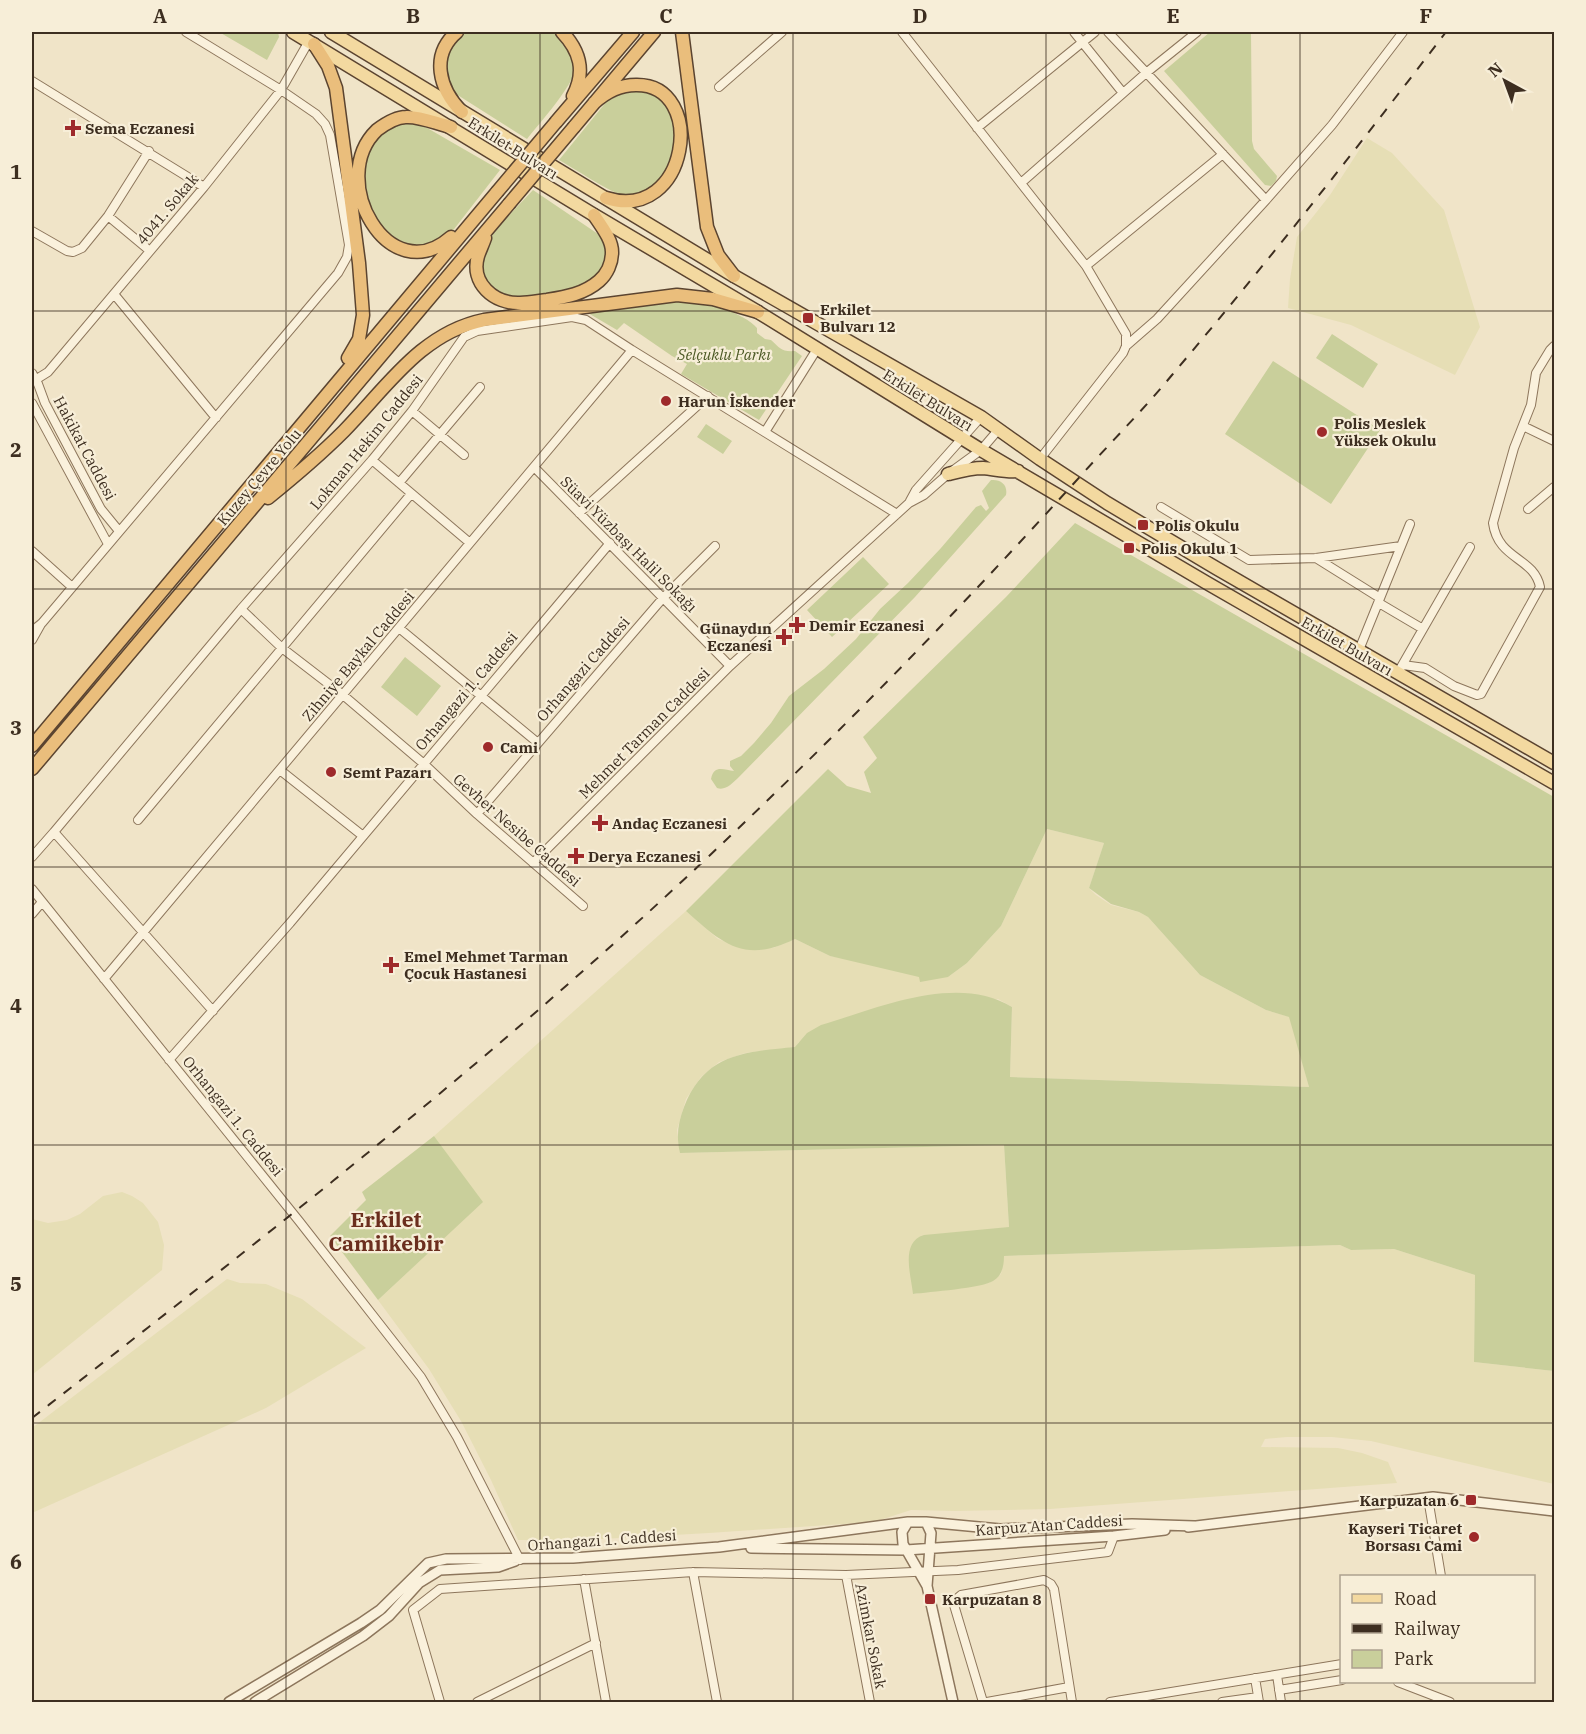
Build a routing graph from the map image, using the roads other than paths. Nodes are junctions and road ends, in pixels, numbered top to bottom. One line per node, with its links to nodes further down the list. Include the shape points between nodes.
1 (186, 32): 21 (street)
2 (293, 32): 17 (main road, Erkilet Bulvarı)
3 (331, 32): 24 (main road, Erkilet Bulvarı)
4 (457, 32): 24 (highway, via 443,50 440,68 447,93)
5 (562, 32): 25 (highway, via 575,49 581,70 576,88)
6 (633, 32): 25 (highway)
7 (654, 32): 23 (highway)
8 (682, 32): 41 (highway, via 707,227 718,255)
9 (782, 32): 20 (street)
10 (902, 32): 27 (street)
11 (1074, 32): 16 (street)
12 (1095, 32): 16 (street)
13 (1108, 32): 18 (street)
14 (1197, 32): 18 (street)
15 (1404, 32): 33 (street, via 1332,125)
16 (1082, 42): 22 (street); 27 (street)
17 (311, 43): 21 (street, 4041. Sokak); 26 (main road, Erkilet Bulvarı); 62 (highway, via 328,66 338,99 363,323 350,355 294,423)
18 (1146, 73): 22 (street); 29 (street)
19 (32, 81): 28 (street)
20 (719, 87)
21 (281, 90): 31 (street, 4041. Sokak); 54 (street, via 319,117 328,130 349,251 342,268)
22 (1123, 93): 30 (street)
23 (594, 103): 32 (highway, via 619,88 647,87 669,101 681,128 678,158 660,189 638,200); 37 (highway, Kuzey Çevre Yolu, bridge)
24 (462, 112): 32 (main road, Erkilet Bulvarı)
25 (556, 122): 34 (highway, Kuzey Çevre Yolu, bridge)
26 (451, 127): 34 (highway, via 407,116 378,129 361,159 358,180 362,201 381,234 398,247 417,252 439,247); 35 (main road, Erkilet Bulvarı)
27 (977, 128): 30 (street)
28 (149, 151): 31 (street); 36 (street)
29 (1223, 154): 33 (street); 40 (street)
30 (1021, 183): 40 (street)
31 (204, 187): 39 (street, 4041. Sokak)
32 (606, 198): 41 (main road, Erkilet Bulvarı)
33 (1266, 200): 44 (street, via 1157,319)
34 (479, 212): 62 (highway, Kuzey Çevre Yolu)
35 (594, 215): 37 (highway, via 612,248 605,275 593,286 571,296 527,303 499,299 480,281 478,255); 43 (main road, Erkilet Bulvarı)
36 (108, 216): 38 (street, via 82,248 73,252); 39 (street)
37 (490, 226): 75 (highway, Kuzey Çevre Yolu)
38 (32, 231)
39 (150, 251): 42 (street, 4041. Sokak)
40 (1086, 266): 44 (street, via 1124,331)
41 (734, 276): 53 (main road, Erkilet Bulvarı)
42 (114, 294): 48 (street, 4041. Sokak, via 48,372); 54 (street)
43 (758, 312): 46 (main road, Erkilet Bulvarı); 75 (highway, via 713,299 677,295 484,320 455,328 415,355 322,452)
44 (1126, 346): 64 (street)
45 (1554, 346): 55 (street, via 1536,373)
46 (817, 349): 57 (street); 59 (main road, Erkilet Bulvarı)
47 (632, 350): 50 (street, Lokman Hekim Caddesi); 52 (street, Lokman Hekim Caddesi, via 591,322 577,318 477,331 464,337); 66 (street, Zihniye Baykal Caddesi)
48 (33, 378): 79 (street, Hakikat Caddesi, via 101,509)
49 (480, 387): 58 (street)
50 (708, 396): 57 (street, Lokman Hekim Caddesi); 76 (street)
51 (32, 403): 82 (street, Hakikat Caddesi)
52 (412, 411): 58 (street); 65 (street, Lokman Hekim Caddesi)
53 (981, 417): 56 (main road, Erkilet Bulvarı); 59 (street, Mehmet Tarman Caddesi)
54 (216, 418): 79 (street)
55 (1523, 426): 60 (street); 100 (street, via 1493,523 1501,546 1532,570 1540,588 1478,696 1425,668)
56 (999, 429): 61 (street, Mehmet Tarman Caddesi); 64 (main road, Erkilet Bulvarı)
57 (765, 432): 77 (street, Lokman Hekim Caddesi)
58 (440, 434): 63 (street); 69 (street)
59 (962, 438): 61 (main road, Erkilet Bulvarı); 72 (street, Mehmet Tarman Caddesi)
60 (1554, 441)
61 (981, 450): 67 (main road, Erkilet Bulvarı); 68 (street, Mehmet Tarman Caddesi)
62 (276, 454): 104 (highway, Kuzey Çevre Yolu)
63 (464, 455)
64 (1040, 459): 98 (main road, Erkilet Bulvarı, via 1134,519)
65 (372, 460): 69 (street); 91 (street, Lokman Hekim Caddesi)
66 (534, 467): 76 (street, Süavi Yüzbaşı Halil Sokağı); 80 (street, Zihniye Baykal Caddesi)
67 (1018, 471): 68 (main road, via 985,468); 109 (main road, Erkilet Bulvarı)
68 (948, 474): 72 (street, Mehmet Tarman Caddesi)
69 (399, 483): 71 (street)
70 (1554, 486): 74 (street)
71 (411, 494): 80 (street); 97 (street)
72 (909, 503): 77 (street, Mehmet Tarman Caddesi)
73 (1161, 507): 87 (street, via 1249,560)
74 (1528, 509)
75 (248, 513): 107 (highway, Kuzey Çevre Yolu)
76 (579, 513): 81 (street, Süavi Yüzbaşı Halil Sokağı)
77 (897, 514): 99 (street, Mehmet Tarman Caddesi)
78 (1410, 524): 84 (street)
79 (119, 531): 82 (street)
80 (470, 543): 93 (street, Zihniye Baykal Caddesi)
81 (610, 543): 89 (street, Süavi Yüzbaşı Halil Sokağı); 102 (street, Orhangazi 1. Caddesi)
82 (108, 544): 88 (street)
83 (714, 546): 89 (street, Orhangazi Caddesi)
84 (1401, 546): 87 (street); 90 (street)
85 (1470, 547): 94 (street)
86 (32, 551): 88 (street)
87 (1316, 558): 90 (street)
88 (72, 586): 92 (street)
89 (663, 598): 99 (street, Süavi Yüzbaşı Halil Sokağı); 103 (street, Orhangazi Caddesi)
90 (1379, 601): 94 (street); 98 (street)
91 (241, 609): 97 (street, Gevher Nesibe Caddesi); 112 (street, Lokman Hekim Caddesi)
92 (42, 623): 95 (street); 96 (street)
93 (399, 628): 101 (street, Zihniye Baykal Caddesi); 102 (street)
94 (1423, 629): 100 (street)
95 (32, 631)
96 (32, 640)
97 (282, 648): 101 (street, Gevher Nesibe Caddesi); 111 (street)
98 (1359, 650): 100 (main road, Erkilet Bulvarı)
99 (730, 666): 115 (street, Mehmet Tarman Caddesi)
100 (1401, 669): 105 (main road, Erkilet Bulvarı)
101 (343, 695): 106 (street, Gevher Nesibe Caddesi); 108 (street, Zihniye Baykal Caddesi)
102 (480, 695): 103 (street); 106 (street, Orhangazi 1. Caddesi)
103 (538, 743): 110 (street, Orhangazi Caddesi)
104 (32, 746)
105 (1554, 763)
106 (424, 765): 110 (street, Gevher Nesibe Caddesi); 113 (street, Orhangazi 1. Caddesi)
107 (32, 769)
108 (280, 770): 113 (street); 120 (street, Zihniye Baykal Caddesi)
109 (1554, 783)
110 (477, 814): 115 (street, Gevher Nesibe Caddesi)
111 (138, 820)
112 (54, 832): 114 (street, Lokman Hekim Caddesi); 120 (street)
113 (363, 836): 122 (street, Orhangazi 1. Caddesi)
114 (32, 857)
115 (533, 863): 118 (street, Gevher Nesibe Caddesi)
116 (32, 889): 117 (street)
117 (42, 902): 119 (street); 121 (street)
118 (583, 906)
119 (32, 914)
120 (144, 932): 121 (street, Zihniye Baykal Caddesi); 122 (street)
121 (104, 979): 123 (street)
122 (213, 1011): 123 (street, Orhangazi 1. Caddesi)
123 (169, 1060): 133 (street, Orhangazi 1. Caddesi, via 420,1377 462,1447)
124 (1428, 1498): 125 (street, Karpuz Atan Caddesi); 128 (street, Karpuz Atan Caddesi); 137 (street)
125 (1554, 1511)
126 (908, 1522): 127 (street, Karpuz Atan Caddesi); 130 (street, Orhangazi 1. Caddesi); 132 (street, via 902,1532)
127 (926, 1522): 128 (street, Karpuz Atan Caddesi, via 999,1529); 131 (street)
128 (1194, 1526): 129 (street, Karpuz Atan Caddesi)
129 (1114, 1536): 131 (street, Karpuz Atan Caddesi); 135 (street, via 1108,1552)
130 (719, 1547): 132 (street, Orhangazi 1. Caddesi); 133 (street, Orhangazi 1. Caddesi)
131 (931, 1548): 132 (street, Karpuz Atan Caddesi); 135 (street)
132 (906, 1550): 135 (street)
133 (520, 1560): 148 (street, via 446,1559 428,1563 380,1610); 149 (street, via 498,1567 440,1570 419,1583 389,1616 363,1636)
134 (693, 1572): 136 (street); 138 (street); 153 (street)
135 (924, 1572): 136 (street); 155 (street)
136 (846, 1575): 154 (street, Azimkar Sokak)
137 (1441, 1575)
138 (584, 1579): 139 (street); 150 (street, via 440,1589 413,1610)
139 (596, 1643): 151 (street); 152 (street)
140 (1340, 1664): 141 (street)
141 (1277, 1675): 142 (street); 146 (street)
142 (1255, 1678): 147 (street); 159 (street)
143 (1340, 1680): 146 (street)
144 (1401, 1683): 162 (street)
145 (1070, 1687): 156 (street, via 1054,1588 1044,1580 961,1595 956,1600 954,1605); 157 (street); 158 (street)
146 (1279, 1690): 161 (street)
147 (1259, 1700): 160 (street)
148 (229, 1702)
149 (255, 1702)
150 (440, 1702)
151 (477, 1702)
152 (606, 1702)
153 (717, 1702)
154 (870, 1702)
155 (953, 1702)
156 (983, 1702)
157 (987, 1702)
158 (1072, 1702)
159 (1110, 1702)
160 (1222, 1702)
161 (1281, 1702)
162 (1450, 1702)

